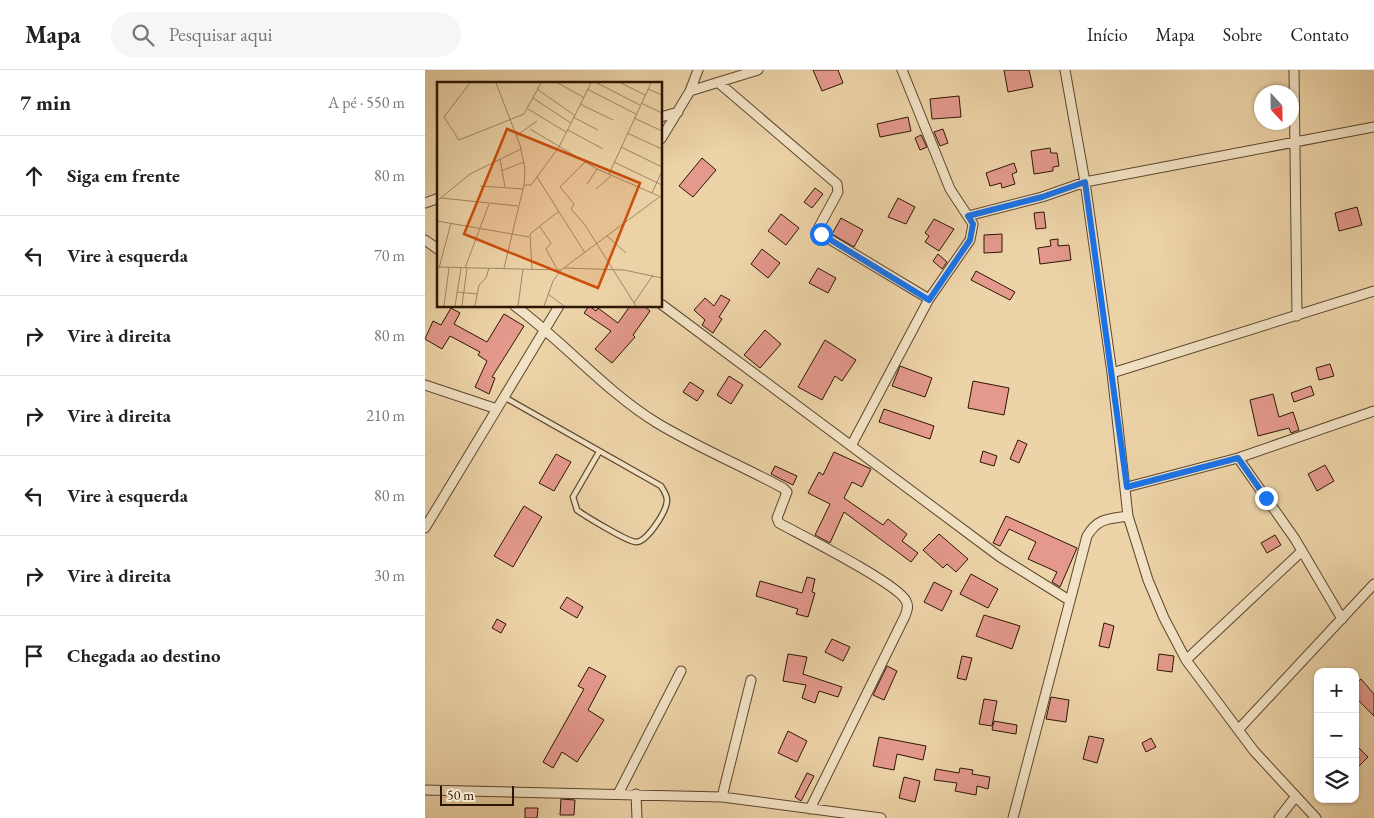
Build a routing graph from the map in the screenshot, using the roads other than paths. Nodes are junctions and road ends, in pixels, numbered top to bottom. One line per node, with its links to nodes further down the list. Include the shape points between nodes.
1 (699, 70): 7 (street)
2 (758, 70): 6 (street)
3 (902, 70): 16 (street, via 950,189)
4 (1065, 70): 13 (street)
5 (1294, 70): 12 (street)
6 (719, 83): 7 (street); 20 (street, via 837,184 838,192 819,226 821,234)
7 (691, 91): 8 (street)
8 (678, 112): 9 (street); 11 (street)
9 (663, 117)
10 (1374, 127): 12 (street)
11 (663, 136)
12 (1293, 142): 13 (street); 24 (street)
13 (1085, 182): 16 (street); 26 (street)
14 (437, 199): 15 (street)
15 (425, 203)
16 (968, 216): 20 (street, via 973,224 970,240)
17 (425, 240): 18 (street)
18 (437, 249)
19 (1374, 291): 24 (street)
20 (929, 300): 31 (street)
21 (663, 305): 31 (street)
22 (518, 308): 25 (street)
23 (558, 308): 25 (street)
24 (1297, 316): 26 (street)
25 (545, 329): 28 (street); 50 (street, via 657,423 783,488 787,492 777,518 779,523 869,572 906,601 905,616)
26 (1112, 373): 34 (street)
27 (425, 385): 29 (street)
28 (504, 397): 29 (street); 32 (lane)
29 (497, 409): 36 (street)
30 (1374, 411): 33 (street)
31 (851, 446): 39 (street, via 1000,557)
32 (599, 452): 32 (lane, via 661,486 666,493 667,503 649,536 643,540 633,542 577,510 573,496)
33 (1238, 458): 34 (street); 37 (street)
34 (1127, 487): 35 (street)
35 (1128, 516): 39 (street, via 1094,524 1087,536); 41 (street, via 1148,580)
36 (425, 528)
37 (1302, 550): 40 (street); 41 (street)
38 (1374, 584): 40 (street)
39 (1069, 600): 53 (street)
40 (1341, 619): 44 (street)
41 (1186, 660): 44 (street)
42 (681, 671): 46 (street)
43 (751, 680): 49 (street)
44 (1238, 730): 48 (street)
45 (425, 790): 46 (street)
46 (617, 794): 47 (street)
47 (637, 794): 49 (street); 51 (street)
48 (1296, 796): 54 (street); 55 (street)
49 (722, 797): 50 (street)
50 (810, 809): 52 (street)
51 (637, 818)
52 (881, 818)
53 (1013, 818)
54 (1279, 818)
55 (1316, 818)

